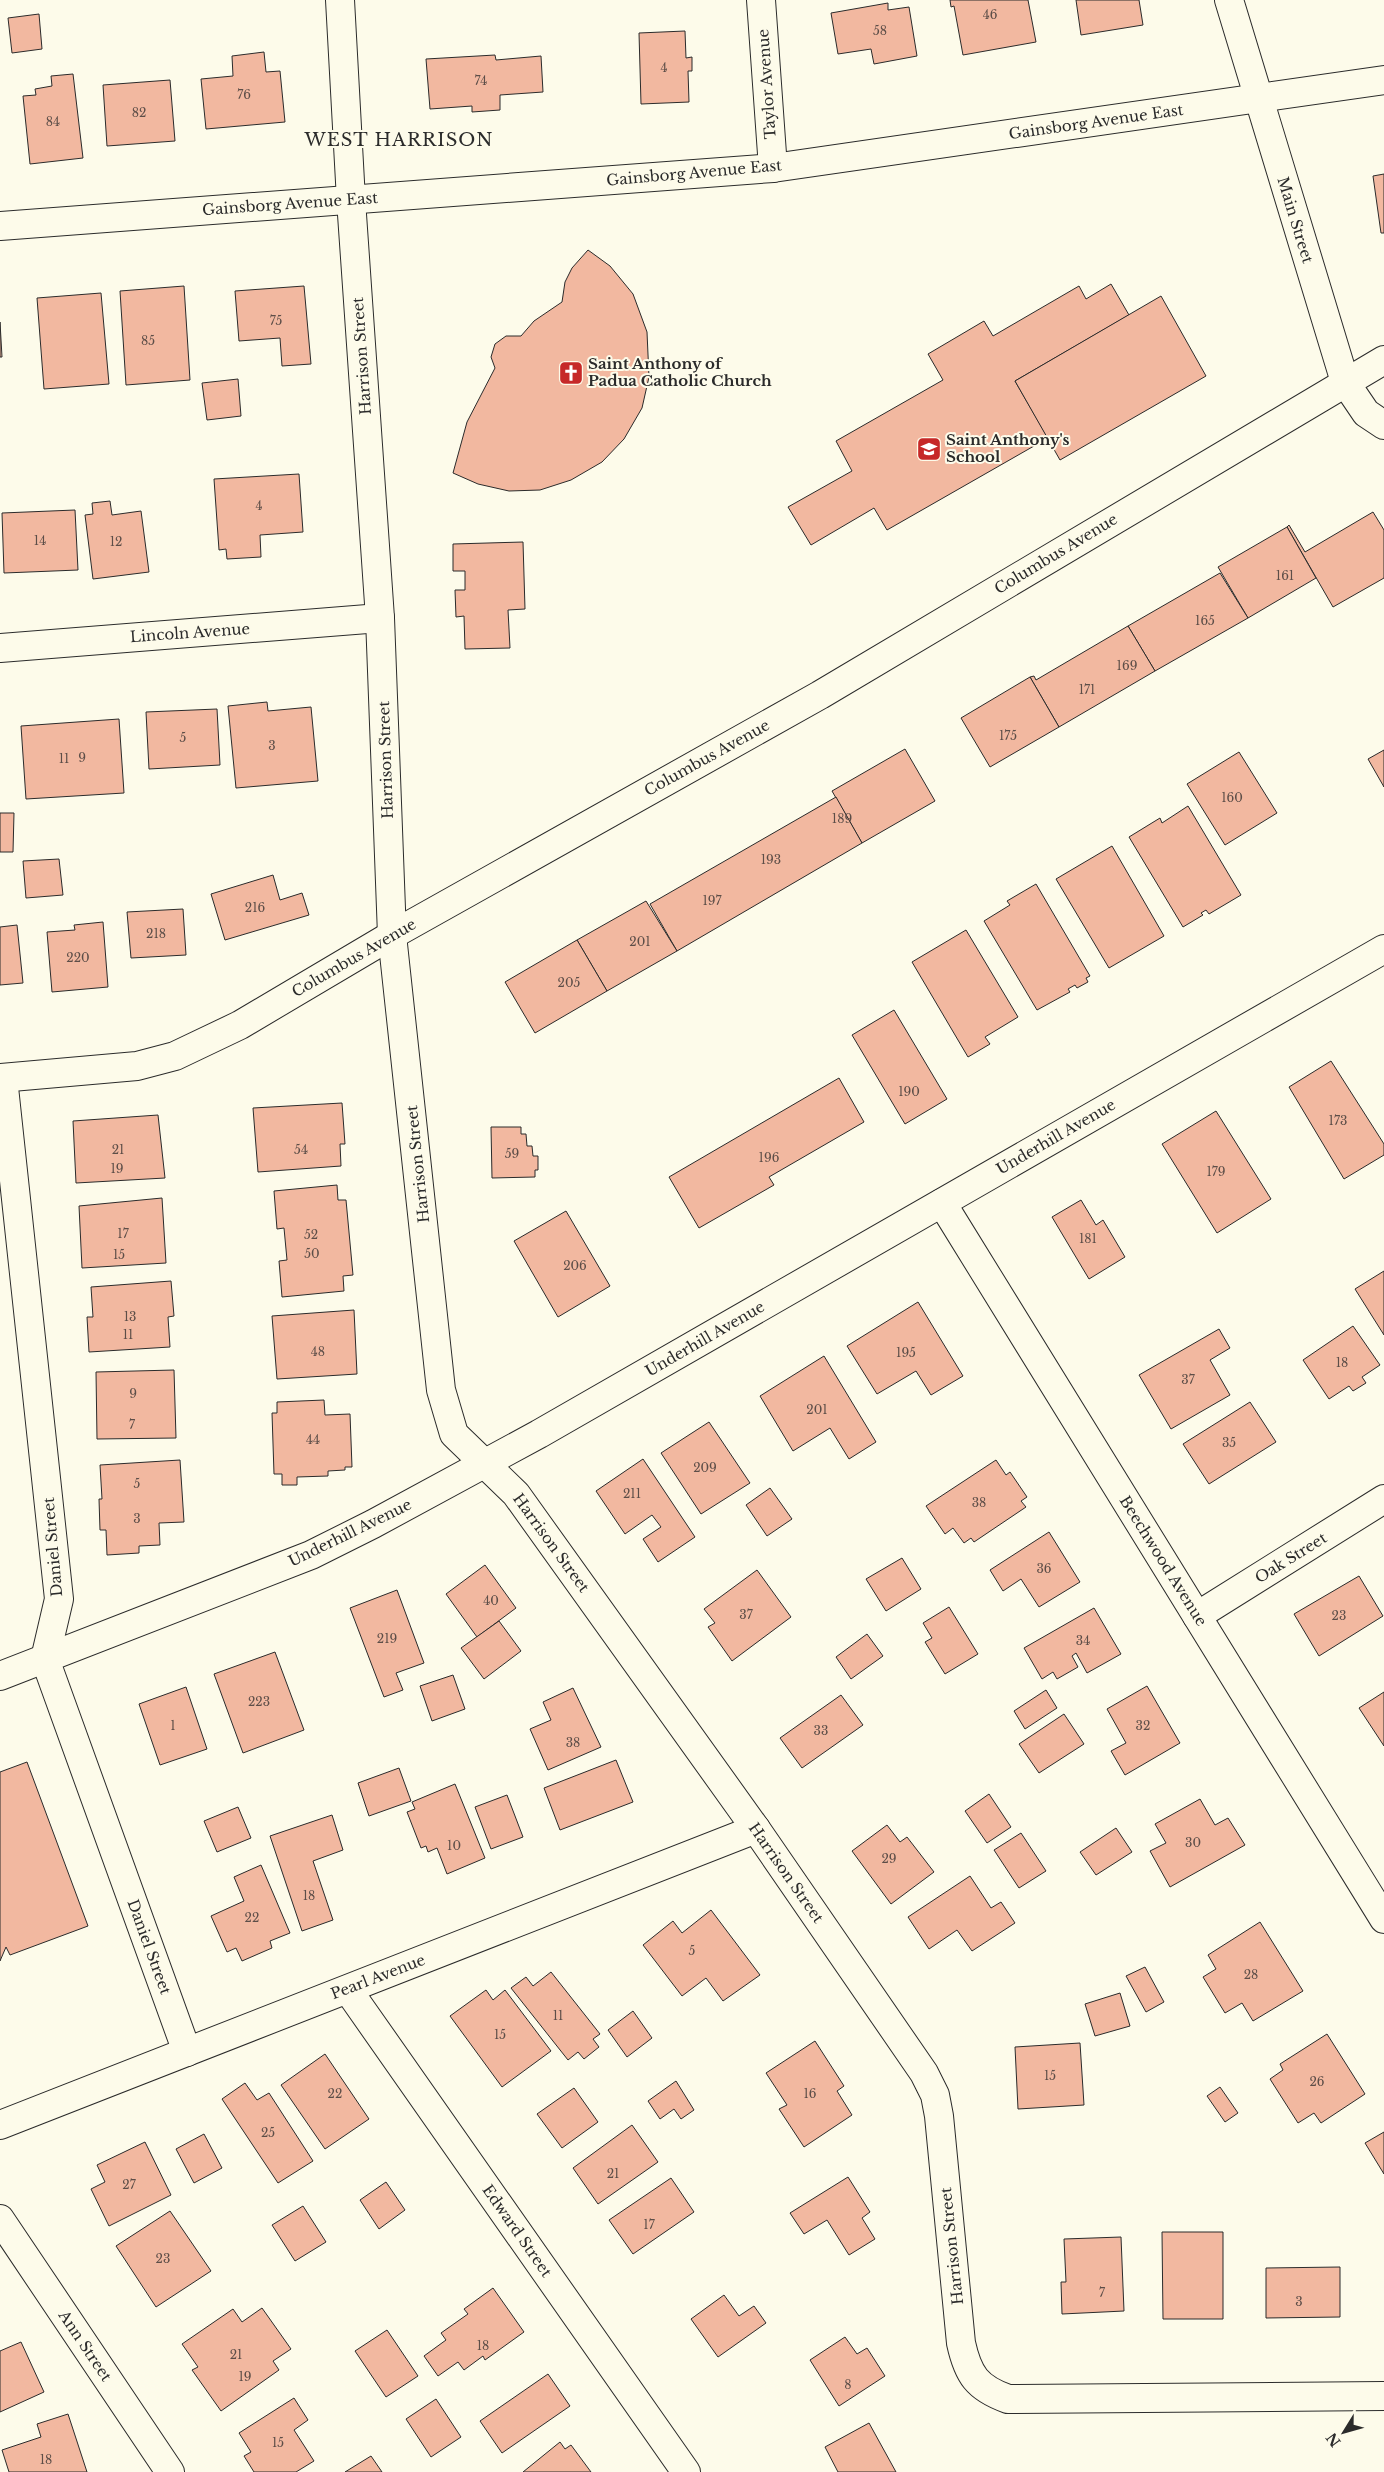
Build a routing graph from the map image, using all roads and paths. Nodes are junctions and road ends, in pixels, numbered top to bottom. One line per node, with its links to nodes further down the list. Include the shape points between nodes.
1 (340, 0): 7 (street, Harrison Street)
2 (761, 0): 6 (street, Taylor Avenue)
3 (1229, 0): 5 (street, Main Street)
4 (1384, 80): 5 (street, Gainsborg Avenue East)
5 (1258, 99): 6 (street, Gainsborg Avenue East); 10 (street, Main Street)
6 (773, 168): 7 (street, Gainsborg Avenue East)
7 (351, 200): 8 (street, Gainsborg Avenue East); 12 (street, Harrison Street)
8 (0, 226)
9 (1384, 360): 10 (street, Columbus Avenue)
10 (1345, 382): 11 (street, Main Street, via 1366,413); 14 (street, Columbus Avenue, via 820,695)
11 (1384, 425)
12 (380, 618): 13 (street, Lincoln Avenue); 14 (street, Harrison Street)
13 (0, 648)
14 (392, 935): 16 (street, Columbus Avenue, via 240,1024 175,1056 137,1066); 18 (street, Harrison Street, via 440,1390 454,1434)
15 (1384, 949): 17 (street, Underhill Avenue)
16 (2, 1078): 21 (street, Daniel Street, via 59,1599)
17 (942, 1203): 18 (street, Underhill Avenue); 20 (street, Beechwood Avenue)
18 (484, 1464): 21 (street, Underhill Avenue, via 311,1555); 23 (street, Harrison Street, via 516,1494)
19 (1384, 1499): 20 (street, Oak Street)
20 (1197, 1616): 24 (street, Beechwood Avenue)
21 (45, 1659): 22 (street, Underhill Avenue); 26 (street, Daniel Street)
22 (0, 1676)
23 (756, 1829): 25 (street, Pearl Avenue); 29 (street, Harrison Street, via 924,2074 934,2095 939,2116 961,2343 966,2366 980,2386 1008,2399)
24 (1384, 1919)
25 (348, 1990): 26 (street, Pearl Avenue); 31 (street, Edward Street)
26 (187, 2052): 27 (street, Pearl Avenue)
27 (0, 2124)
28 (0, 2219): 30 (street, Ann Street)
29 (1384, 2396)
30 (170, 2472)
31 (686, 2472)

